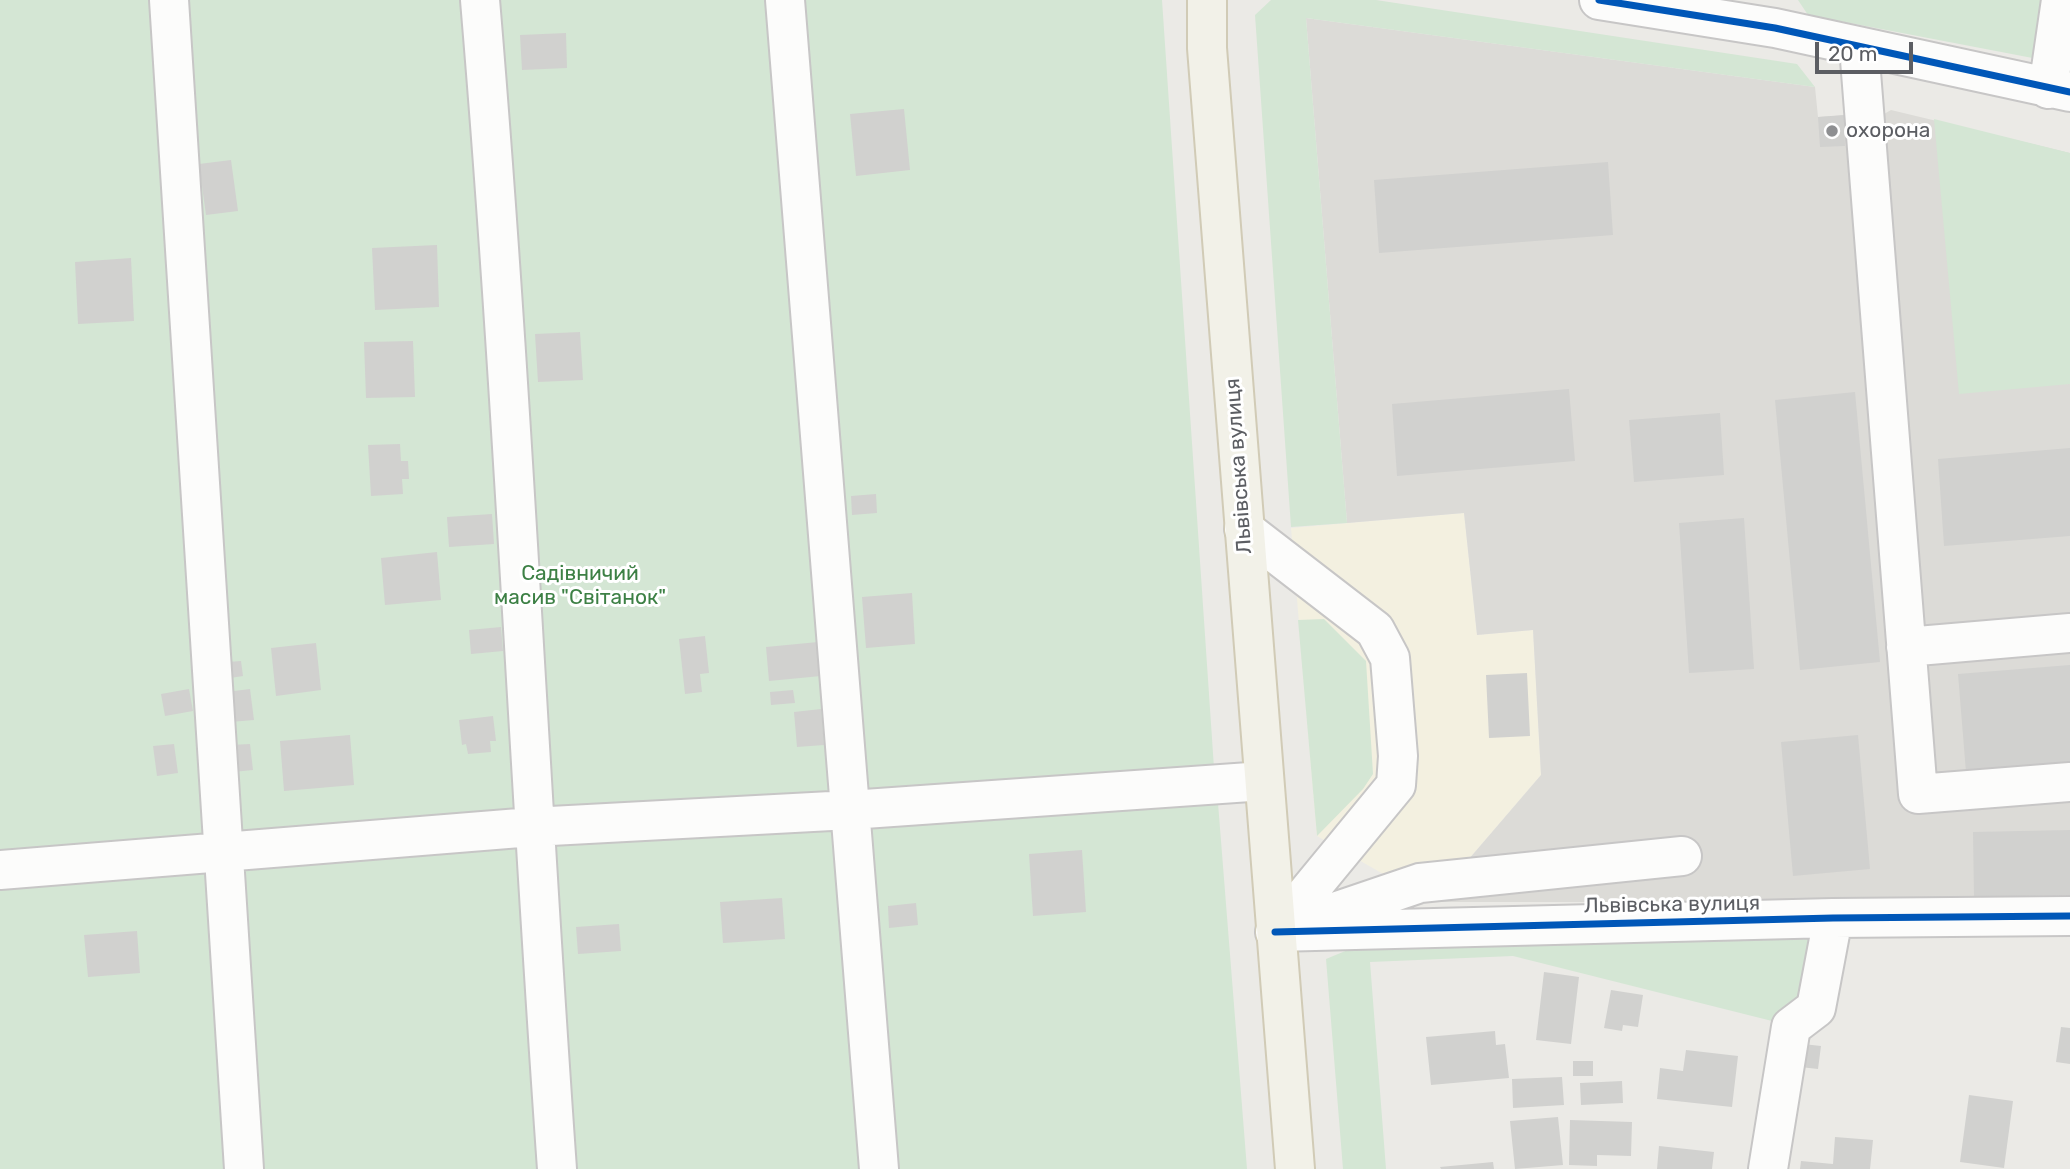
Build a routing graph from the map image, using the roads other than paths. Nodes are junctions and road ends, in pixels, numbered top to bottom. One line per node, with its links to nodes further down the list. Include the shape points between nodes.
1 (169, 0): 17 (street)
2 (480, 0): 16 (street, via 502,261)
3 (785, 0): 15 (street)
4 (1207, 0): 10 (main road, Львівська вулиця)
5 (1599, 0): 7 (street)
6 (2061, 0): 9 (street)
7 (1776, 14): 8 (street)
8 (1859, 47): 9 (street); 12 (street)
9 (2059, 90)
10 (1244, 529): 13 (main road, Львівська вулиця); 22 (street, via 1375,630 1390,657 1398,756 1396,785)
11 (2070, 634): 12 (street)
12 (1906, 647): 14 (street, via 1918,794)
13 (1264, 781): 15 (street); 22 (main road, Львівська вулиця)
14 (2070, 782)
15 (850, 810): 16 (street); 25 (street)
16 (532, 827): 17 (street); 24 (street)
17 (222, 851): 19 (street); 23 (street)
18 (1682, 856): 22 (street, via 1420,883)
19 (0, 870)
20 (2070, 916): 21 (street, Львівська вулиця)
21 (1833, 918): 22 (street, Львівська вулиця); 27 (street, via 1816,1008 1791,1027)
22 (1275, 932): 26 (main road, Львівська вулиця)
23 (244, 1169)
24 (557, 1169)
25 (879, 1169)
26 (1295, 1169)
27 (1768, 1169)

